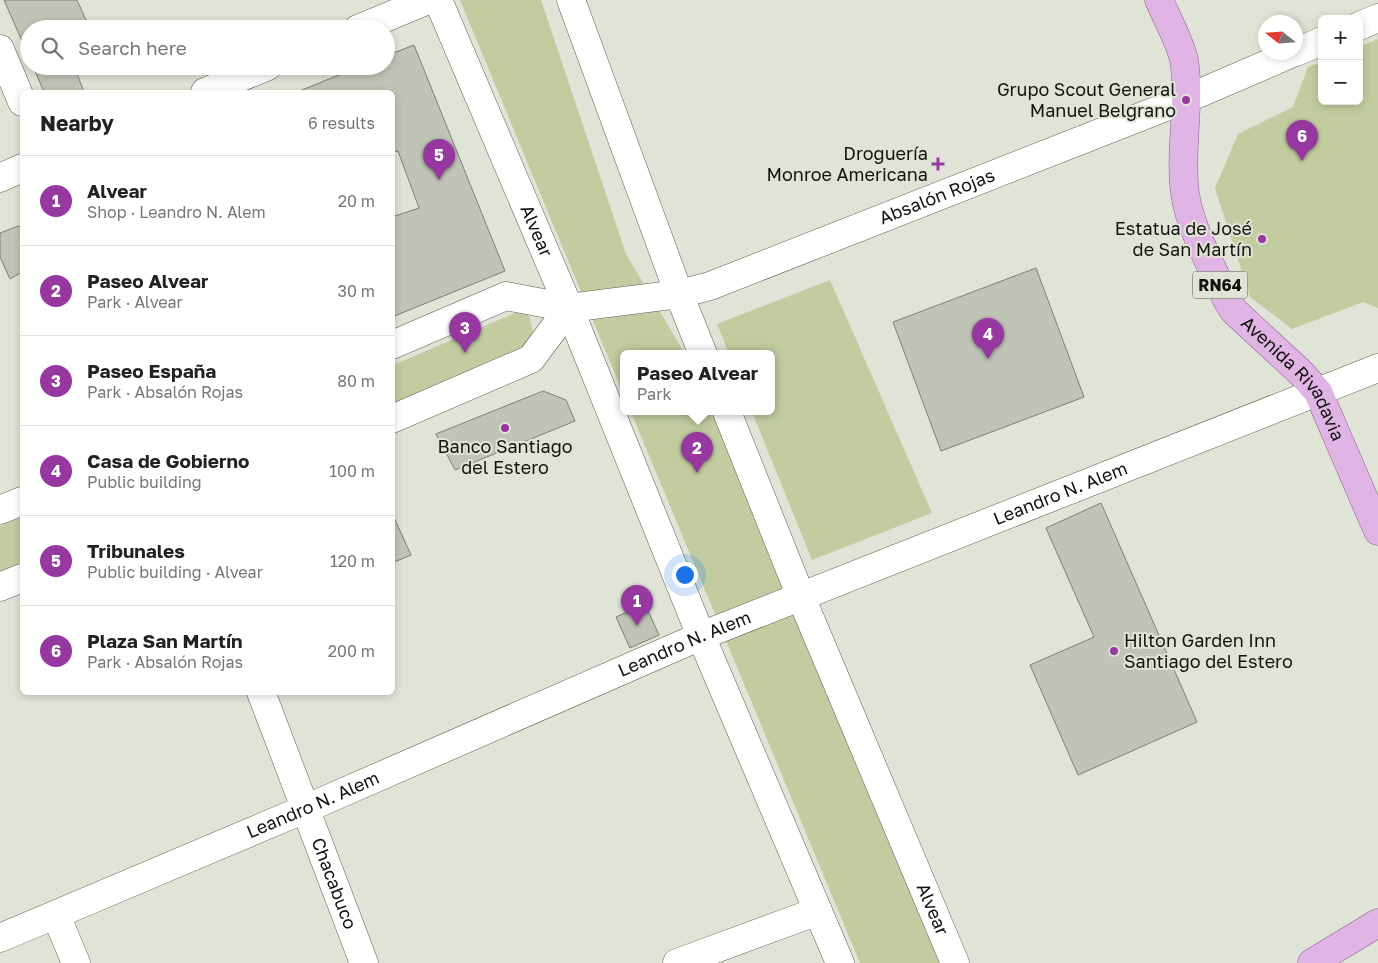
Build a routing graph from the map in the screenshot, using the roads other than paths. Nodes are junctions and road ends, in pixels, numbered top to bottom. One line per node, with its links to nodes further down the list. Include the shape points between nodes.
1 (428, 0): 6 (street)
2 (438, 0): 19 (street, Alvear)
3 (571, 0): 18 (street)
4 (1159, 0): 15 (main road, Avenida Rivadavia / RN64, via 1183,58)
5 (1378, 18): 7 (street)
6 (380, 20)
7 (1363, 24)
8 (1318, 43): 10 (street, Absalón Rojas)
9 (0, 49): 14 (street)
10 (1303, 49)
11 (1276, 60): 15 (street, Absalón Rojas)
12 (246, 75): 13 (street)
13 (210, 90)
14 (20, 97)
15 (1186, 99): 18 (street, Absalón Rojas, via 710,286); 23 (main road, Avenida Rivadavia / RN64, via 1185,194 1190,215 1227,300 1242,320)
16 (20, 169): 17 (street)
17 (0, 178)
18 (679, 294): 19 (street, Absalón Rojas); 21 (street)
19 (569, 308): 20 (street, Absalón Rojas, via 506,296); 25 (street, via 531,359); 32 (street, Alvear)
20 (395, 344)
21 (702, 350)
22 (1378, 368): 23 (street, Leandro N. Alem)
23 (1318, 392): 28 (main road, Avenida Rivadavia / RN64); 31 (street, Leandro N. Alem)
24 (728, 415): 31 (street, Alvear)
25 (395, 418)
26 (20, 502): 27 (street)
27 (0, 510)
28 (1378, 531)
29 (20, 579): 30 (street)
30 (0, 587)
31 (801, 597): 32 (street, Leandro N. Alem); 43 (street, Alvear)
32 (701, 636): 34 (street, Leandro N. Alem); 35 (street, Alvear)
33 (262, 695): 34 (street, Chacabuco)
34 (304, 809): 36 (street, Leandro N. Alem); 40 (street, Chacabuco)
35 (818, 911): 41 (street); 42 (street, Alvear)
36 (56, 916): 38 (street, Leandro N. Alem); 39 (street)
37 (1378, 923): 44 (main road)
38 (0, 938)
39 (76, 963)
40 (364, 963)
41 (677, 963)
42 (840, 963)
43 (955, 963)
44 (1312, 963)

